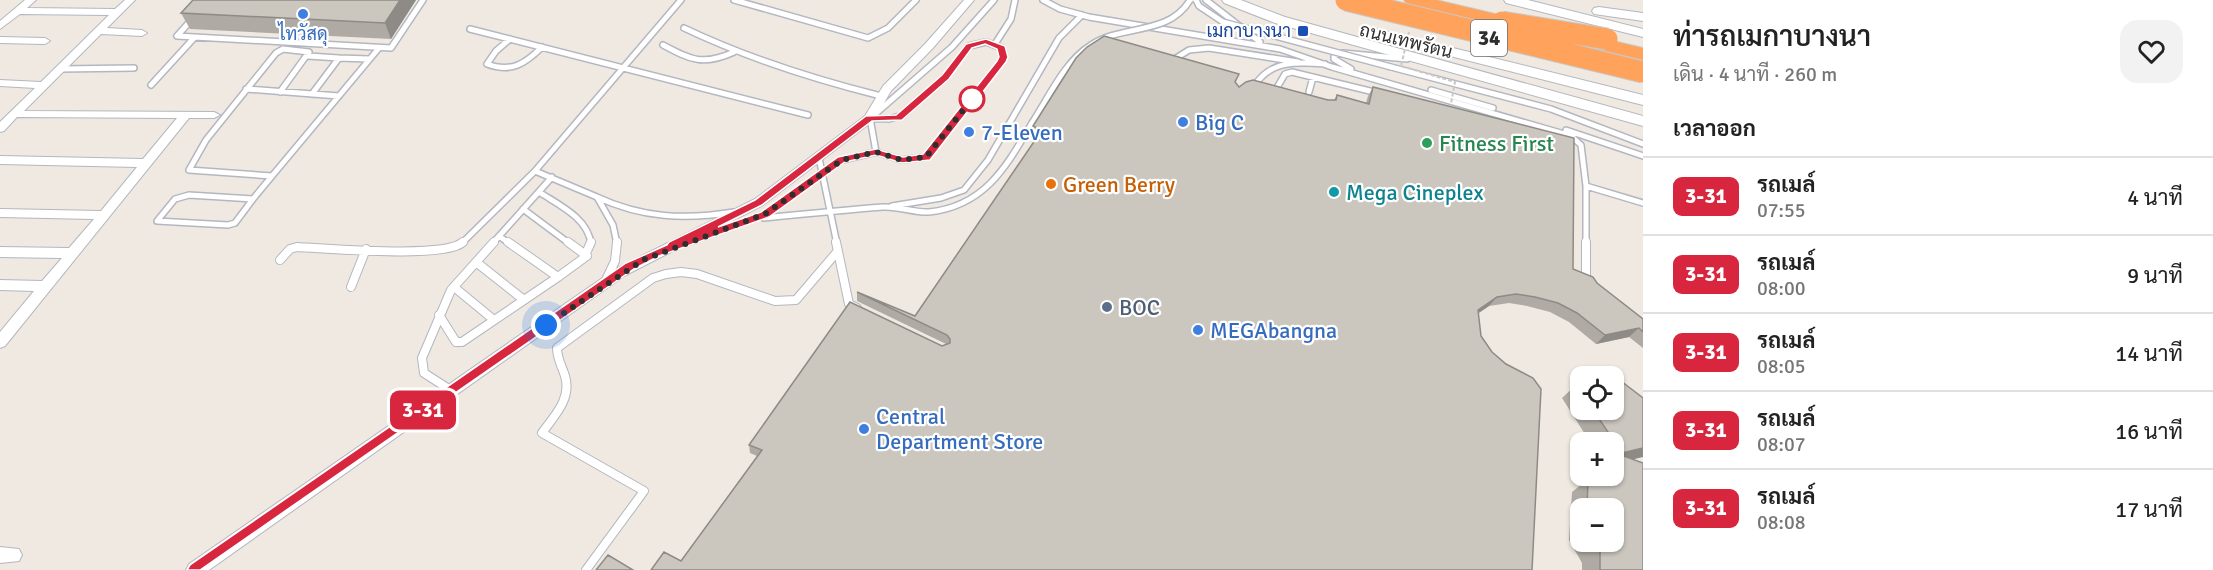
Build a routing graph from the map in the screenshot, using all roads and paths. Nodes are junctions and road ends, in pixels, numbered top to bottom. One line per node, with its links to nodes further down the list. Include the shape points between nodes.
1 (31, 0): 24 (street)
2 (130, 0): 25 (street)
3 (423, 0): 46 (lane, via 394,47)
4 (681, 0): 57 (lane)
5 (734, 0): 6 (lane, via 868,38 886,31)
6 (916, 0)
7 (969, 0): 75 (street)
8 (994, 0): 82 (lane, via 928,71)
9 (1015, 0): 41 (lane, via 1011,19)
10 (1043, 0): 27 (lane)
11 (1190, 0): 103 (lane, bridge, via 1185,10 1165,22 1098,40 1085,48 1014,154 974,200 927,212)
12 (1196, 0): 87 (lane, bridge, via 1223,22 1543,108)
13 (1206, 0): 44 (lane)
14 (1229, 0): 56 (main road, via 1280,20)
15 (1239, 0): 76 (main road, ถนนเทพรัตน / 34)
16 (1334, 0): 60 (highway, ถนนเทพรัตน / 34)
17 (1346, 0): 29 (highway, bridge)
18 (1394, 0): 29 (highway)
19 (1413, 0): 48 (highway, ถนนเทพรัตน / 34)
20 (1512, 0): 36 (main road, 34)
21 (1528, 0): 28 (main road)
22 (1586, 0): 23 (main road)
23 (1643, 8)
24 (18, 11): 25 (street); 30 (street)
25 (118, 12): 34 (street)
26 (197, 14): 37 (lane, via 176,35)
27 (1082, 15): 44 (lane); 103 (lane, via 1059,38 988,160 964,190)
28 (1643, 17)
29 (1450, 19): 42 (highway, bridge); 53 (highway); 60 (highway, bridge); 65 (highway, bridge)
30 (0, 26)
31 (684, 28): 47 (lane)
32 (470, 29): 38 (lane)
33 (1410, 29): 79 (path, bridge, via 1401,66 1455,82)
34 (98, 31): 35 (street); 59 (street)
35 (142, 33)
36 (1643, 33)
37 (194, 38): 46 (lane); 64 (lane)
38 (510, 39): 45 (lane); 45 (lane, via 487,64 517,68)
39 (0, 40): 40 (street)
40 (45, 41)
41 (995, 44): 82 (lane, via 981,42 969,46 945,77 898,118); 89 (lane, via 1003,51 1001,62 926,157 902,160)
42 (1643, 44)
43 (663, 45): 47 (lane, via 689,58 710,62)
44 (1264, 45): 55 (lane)
45 (542, 47): 57 (lane)
46 (379, 48): 51 (lane)
47 (734, 52): 75 (lane, via 783,70)
48 (1643, 54)
49 (308, 56): 50 (lane); 66 (lane, via 309,52 279,50); 68 (lane)
50 (339, 58): 51 (lane); 72 (lane)
51 (369, 59): 74 (lane)
52 (1173, 60): 54 (lane, via 1189,50 1209,48)
53 (1643, 60)
54 (1298, 62): 55 (lane); 67 (lane, via 1266,72 1252,84)
55 (1327, 64): 88 (lane, via 1547,128 1571,136)
56 (1445, 66): 71 (main road); 90 (lane, via 1390,57 1343,53 1334,56 1350,69 1535,120)
57 (622, 67): 81 (lane); 94 (lane)
58 (134, 68): 59 (lane)
59 (60, 69): 63 (street)
60 (1643, 74)
61 (1313, 77): 67 (lane, via 1285,74); 69 (lane); 73 (lane)
62 (0, 83): 63 (street)
63 (44, 85): 77 (street)
64 (151, 85)
65 (1643, 88)
66 (246, 89): 68 (lane); 96 (lane, via 206,140 189,170)
67 (1275, 91): 70 (lane)
68 (280, 92): 72 (lane)
69 (1309, 92)
70 (1285, 93)
71 (1539, 93): 83 (main road); 84 (main road)
72 (312, 94): 74 (lane)
73 (1380, 94)
74 (339, 96): 96 (lane)
75 (881, 96): 82 (street)
76 (1643, 100)
77 (14, 114): 80 (street); 85 (street)
78 (214, 114): 80 (street)
79 (1449, 114)
80 (186, 115): 93 (street)
81 (808, 115)
82 (870, 118): 89 (lane); 91 (street)
83 (1643, 121)
84 (1643, 126)
85 (0, 128)
86 (1536, 134): 88 (lane)
87 (1643, 144)
88 (1581, 145): 98 (lane)
89 (876, 152): 95 (lane, via 842,160)
90 (1643, 156)
91 (819, 158): 95 (lane); 108 (street)
92 (0, 160): 93 (street)
93 (148, 163): 107 (street)
94 (534, 171): 97 (lane); 110 (lane, via 459,246 434,252)
95 (822, 173): 106 (lane); 108 (lane, via 774,209)
96 (272, 176): 101 (lane)
97 (552, 177): 99 (lane); 100 (lane)
98 (1586, 186): 102 (lane); 123 (lane, via 1587,277)
99 (539, 192): 104 (lane); 114 (lane, via 589,229 591,245)
100 (597, 197): 108 (lane, via 660,218); 119 (lane, via 614,225 617,243 615,261)
101 (253, 199): 101 (lane, via 236,223 228,225 157,221 168,204 180,197)
102 (1643, 202)
103 (886, 207): 106 (lane)
104 (523, 209): 109 (lane); 114 (lane)
105 (0, 213): 107 (street)
106 (830, 213): 108 (lane); 112 (lane)
107 (105, 215): 113 (street)
108 (749, 215): 119 (street, via 655,254)
109 (499, 236): 116 (lane); 117 (lane)
110 (366, 249): 115 (lane, via 297,247); 121 (lane)
111 (0, 252): 113 (street)
112 (837, 252): 125 (lane, via 849,304); 131 (lane, via 796,300 786,303 697,274 681,272 652,278 557,348 556,359 567,381 567,396 542,433 644,491)
113 (75, 253): 120 (street)
114 (587, 256): 117 (lane)
115 (280, 260)
116 (476, 262): 122 (lane); 124 (lane)
117 (558, 278): 124 (lane)
118 (0, 285): 120 (street)
119 (603, 285): 129 (street)
120 (47, 286): 128 (street)
121 (351, 287)
122 (454, 287): 126 (lane); 127 (lane)
123 (1592, 287)
124 (524, 300): 127 (lane)
125 (870, 314)
126 (439, 315): 127 (lane, via 456,342 466,340); 129 (lane, via 422,365 424,373)
127 (494, 321)
128 (2, 336)
129 (452, 391): 130 (street)
130 (195, 570)
131 (586, 570)

